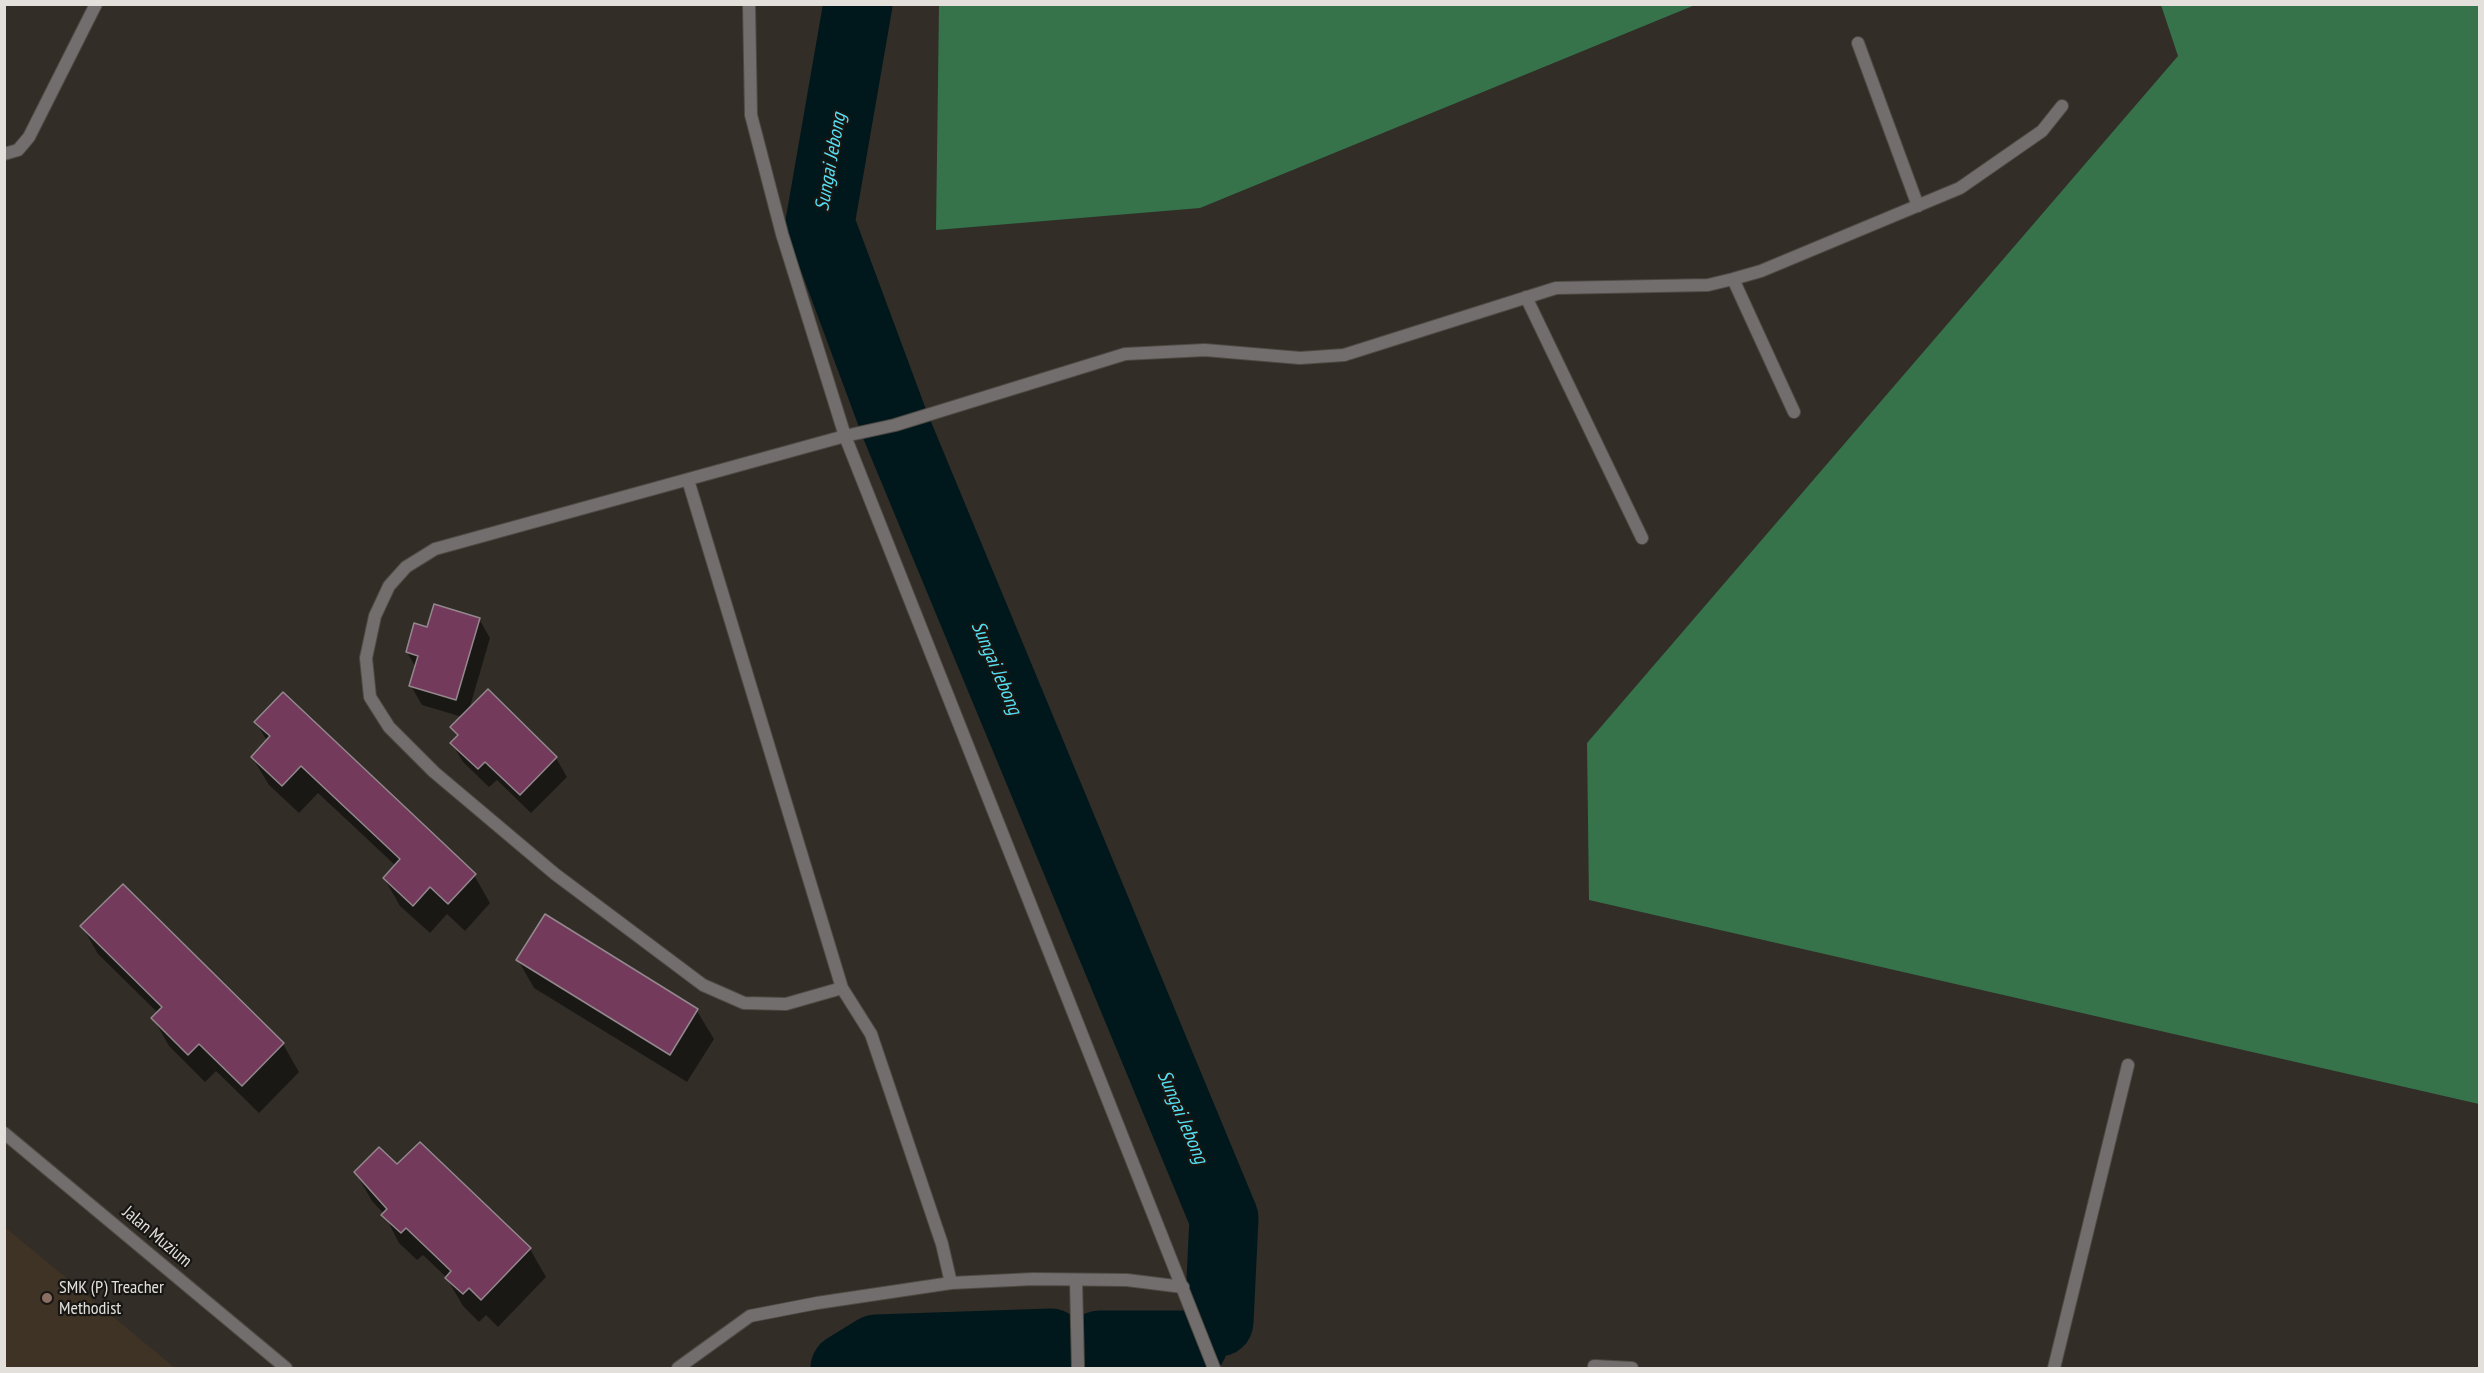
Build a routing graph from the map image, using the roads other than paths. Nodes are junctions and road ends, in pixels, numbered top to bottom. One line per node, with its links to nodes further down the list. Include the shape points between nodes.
1 (96, 4): 5 (street, via 29,137 18,150)
2 (748, 4): 10 (street, via 751,115 782,234)
3 (1858, 43): 6 (street)
4 (2062, 106): 6 (street, via 2042,131 1960,188)
5 (4, 153)
6 (1918, 206): 7 (street)
7 (1733, 279): 8 (street, via 1708,285 1556,288); 9 (street)
8 (1526, 297): 10 (street, via 1344,355 1300,358 1183,350 1125,354 895,425); 12 (street)
9 (1794, 412)
10 (845, 436): 11 (street); 18 (street)
11 (688, 480): 13 (street); 13 (street, via 435,549 406,567 389,586 375,616 366,658 370,697 389,727 434,772 555,874 703,985 744,1003 786,1004)
12 (1642, 538)
13 (842, 988): 17 (street, via 871,1034 942,1244)
14 (2128, 1065): 25 (street)
15 (4, 1133): 20 (street, Jalan Muzium)
16 (1076, 1280): 17 (street); 18 (street, via 1127,1280); 22 (street)
17 (951, 1283): 21 (street, via 750,1316)
18 (1183, 1287): 23 (street)
19 (1594, 1366): 24 (street)
20 (286, 1368)
21 (678, 1368)
22 (1077, 1368)
23 (1214, 1368)
24 (1632, 1368)
25 (2054, 1368)

